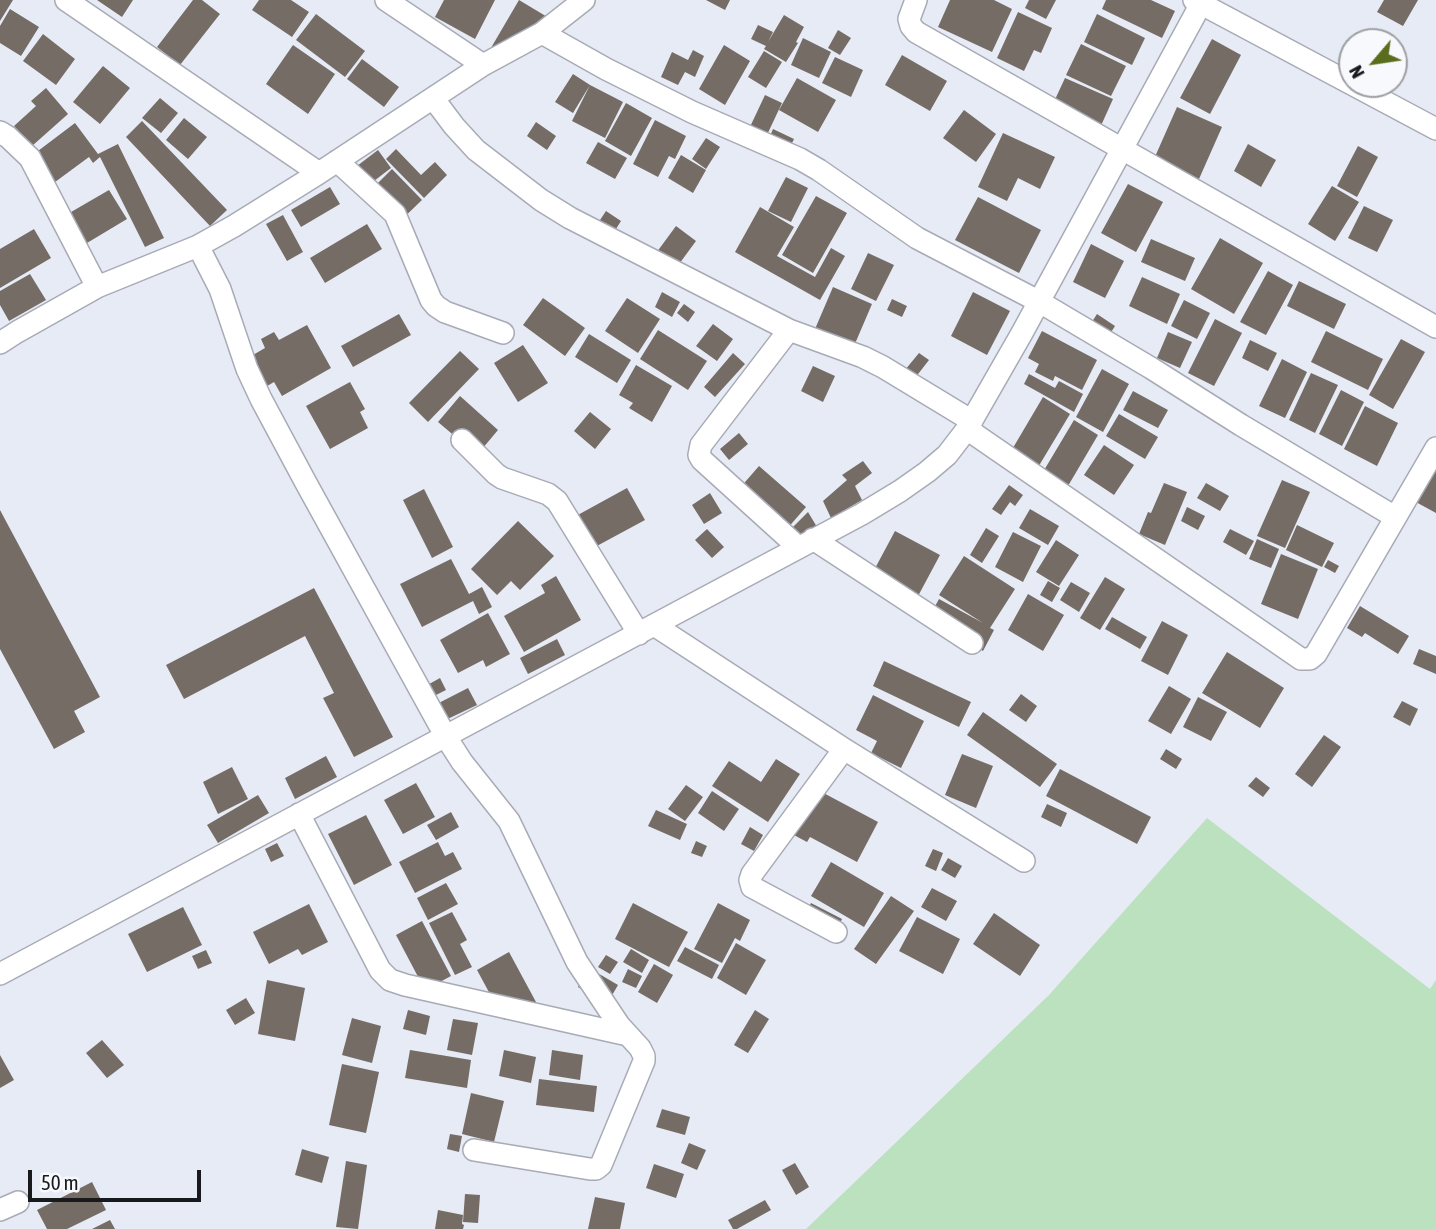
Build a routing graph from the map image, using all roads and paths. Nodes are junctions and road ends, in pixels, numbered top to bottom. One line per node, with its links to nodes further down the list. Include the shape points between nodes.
1 (66, 0): 13 (street)
2 (386, 0): 7 (street)
3 (584, 0): 6 (street)
4 (916, 0): 11 (street, via 909,19 916,33)
5 (1199, 1): 9 (street); 11 (street)
6 (542, 33): 7 (street); 16 (street, via 692,112 800,159 917,238)
7 (483, 65): 8 (street)
8 (433, 98): 12 (street); 18 (street, via 477,150 541,200)
9 (1436, 129)
10 (0, 132): 15 (street, via 30,158)
11 (1121, 149): 16 (street); 17 (street)
12 (337, 161): 13 (street); 19 (street, via 395,214 436,306)
13 (319, 173): 14 (street)
14 (198, 246): 15 (street); 28 (street, via 220,289 261,399)
15 (97, 287): 20 (street)
16 (1038, 301): 21 (street); 24 (street)
17 (1436, 327)
18 (789, 330): 21 (street, via 883,367); 25 (street, via 701,445 699,455)
19 (503, 333)
20 (0, 343)
21 (970, 425): 24 (street, via 1301,659 1316,654); 25 (street, via 947,455 909,485)
22 (462, 440): 26 (street, via 502,478 557,501)
23 (1436, 448): 24 (street)
24 (1395, 517)
25 (806, 543): 26 (street); 27 (street)
26 (646, 629): 28 (street); 29 (street)
27 (972, 643)
28 (446, 737): 30 (street); 34 (street, via 509,821 577,962)
29 (844, 749): 31 (street); 32 (street, via 750,880 752,887)
30 (299, 814): 33 (street); 34 (street, via 380,970 390,980)
31 (1024, 861)
32 (836, 932)
33 (0, 974)
34 (628, 1035): 35 (street, via 644,1061 596,1169)
35 (474, 1150)

